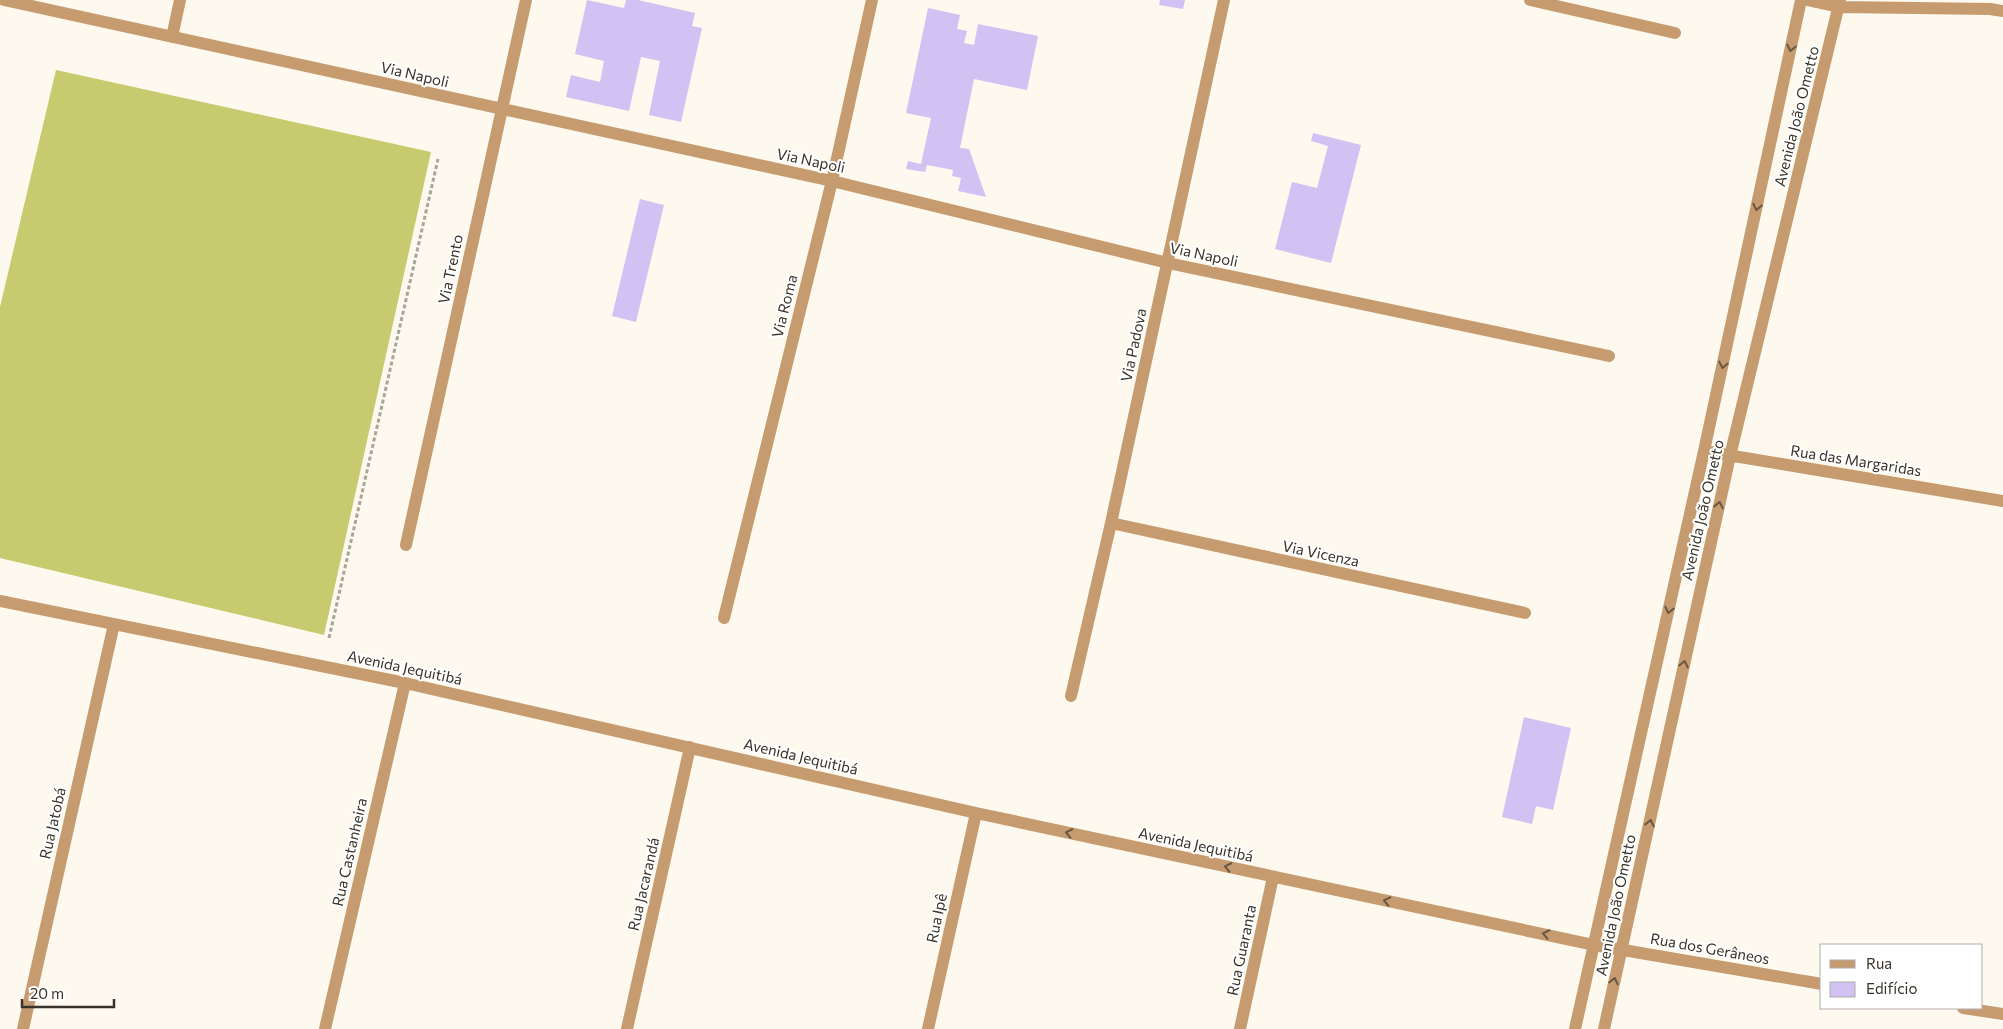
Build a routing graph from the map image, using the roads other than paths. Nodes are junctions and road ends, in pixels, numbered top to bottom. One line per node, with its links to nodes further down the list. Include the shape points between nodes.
1 (4, 0): 14 (street, Via Napoli)
2 (180, 0): 14 (street)
3 (526, 0): 15 (street, Via Trento)
4 (872, 0): 16 (street, Via Roma)
5 (1224, 0): 17 (street, Via Padova)
6 (1530, 0): 13 (street)
7 (1801, 0): 19 (street, Avenida João Ometto, one-way to 19)
8 (1807, 0): 10 (street)
9 (1970, 0): 11 (street)
10 (1840, 3): 11 (street); 20 (street, Avenida João Ometto)
11 (1990, 9): 12 (street)
12 (2003, 11)
13 (1675, 33)
14 (172, 36): 15 (street, Via Napoli)
15 (501, 110): 16 (street, Via Napoli); 23 (street, Via Trento)
16 (832, 181): 17 (street, Via Napoli); 26 (street, Via Roma)
17 (1168, 263): 18 (street, Via Napoli); 22 (street, Via Padova)
18 (1609, 356)
19 (1704, 451): 20 (street, Rua das Margaridas); 33 (street, Avenida João Ometto, one-way to 33)
20 (1730, 456): 21 (street, Rua das Margaridas); 34 (street, Avenida João Ometto, one-way to 20)
21 (2003, 501)
22 (1111, 523): 25 (street, Via Vicenza); 29 (street, Via Padova)
23 (406, 545)
24 (0, 601): 27 (street, Avenida Jequitibá)
25 (1524, 614)
26 (724, 618)
27 (114, 624): 28 (street, Avenida Jequitibá); 38 (street, Rua Jatobá)
28 (406, 683): 30 (street, Avenida Jequitibá); 39 (street, Rua Castanheira)
29 (1071, 696)
30 (690, 747): 31 (street, Avenida Jequitibá); 40 (street, Rua Jacarandá)
31 (976, 813): 32 (street, Avenida Jequitibá, one-way to 31); 41 (street, Rua Ipê)
32 (1273, 877): 33 (street, Avenida Jequitibá, one-way to 32); 42 (street, Rua Guaranta)
33 (1594, 944): 34 (street, Rua dos Gerâneos); 43 (street, Avenida João Ometto)
34 (1622, 950): 35 (street, Rua dos Gerâneos); 44 (street, Avenida João Ometto, one-way to 34)
35 (1820, 984)
36 (1970, 1009): 37 (street)
37 (2003, 1014)
38 (23, 1029)
39 (325, 1029)
40 (627, 1029)
41 (928, 1029)
42 (1240, 1029)
43 (1575, 1029)
44 (1604, 1029)

